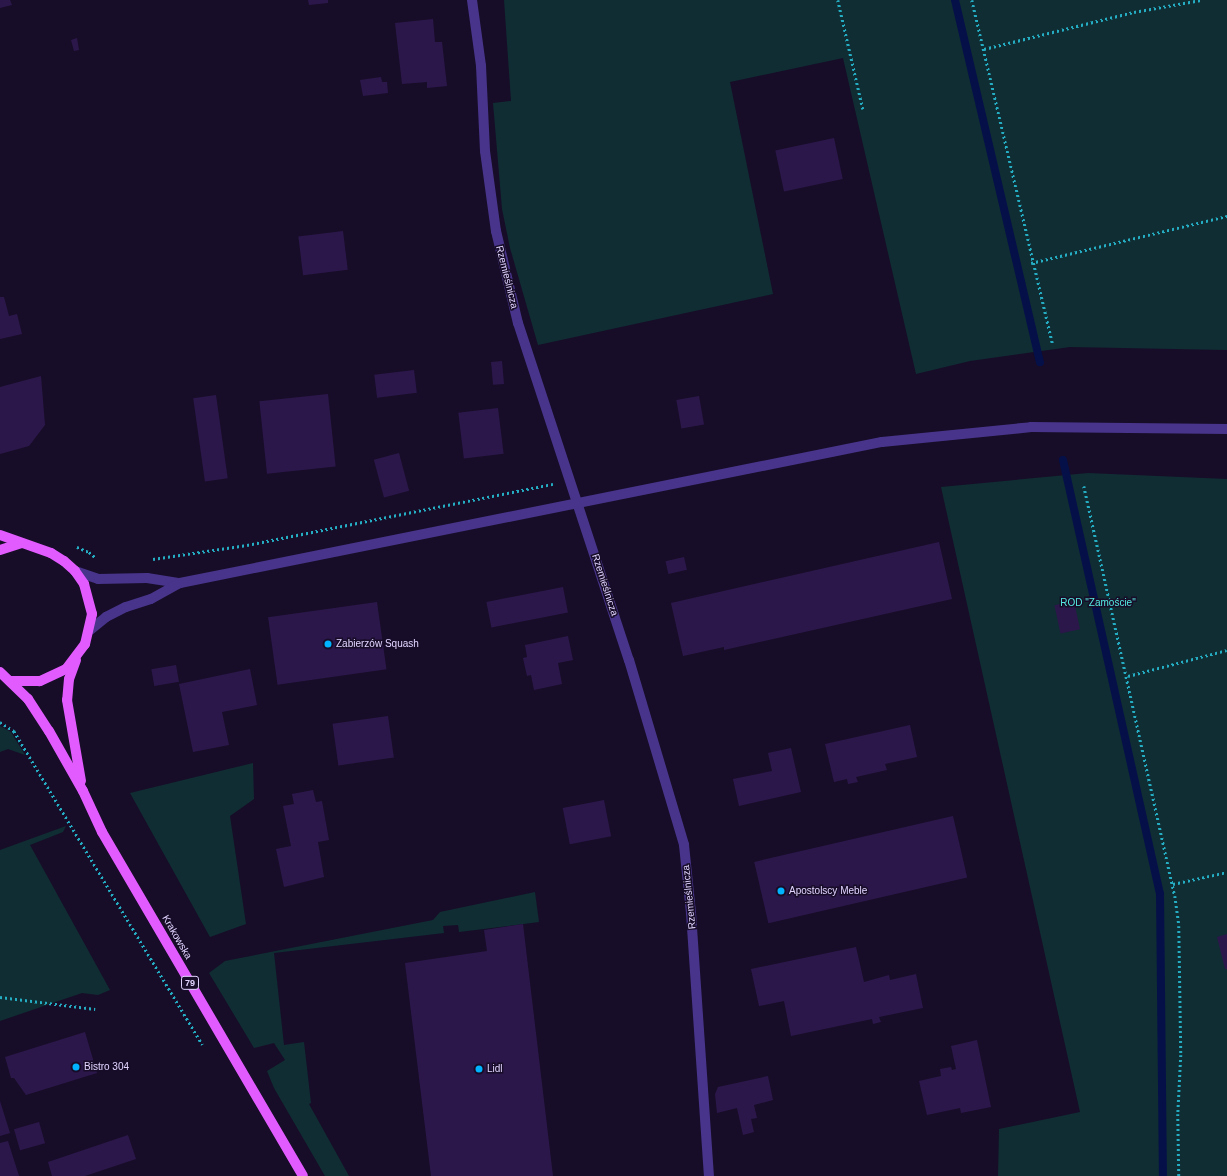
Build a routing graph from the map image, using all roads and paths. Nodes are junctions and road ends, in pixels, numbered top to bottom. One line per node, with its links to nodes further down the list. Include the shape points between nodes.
1 (472, 0): 11 (street, Rzemieślnicza, via 481,66 485,150 496,231 518,323)
2 (838, 0): 6 (path)
3 (972, 0): 5 (path)
4 (1201, 0): 5 (path, via 1134,12)
5 (984, 49): 8 (path)
6 (863, 109)
7 (1227, 216): 8 (path)
8 (1032, 263): 9 (path)
9 (1053, 345)
10 (1227, 429): 13 (street, via 1031,427 882,442)
11 (571, 481): 13 (street, Rzemieślnicza); 18 (path, via 247,545)
12 (1084, 486): 26 (path)
13 (578, 502): 21 (street); 36 (street, Rzemieślnicza, via 629,660 684,845)
14 (0, 535): 15 (main road)
15 (21, 544): 17 (main road); 20 (main road, via 51,553)
16 (70, 544): 19 (path, via 89,552)
17 (0, 550)
18 (149, 559)
19 (98, 560)
20 (76, 571): 21 (street, via 98,580 147,578); 22 (main road, via 90,598)
21 (180, 583): 22 (street, via 152,599 126,607 106,617)
22 (90, 630): 24 (main road, Krakowska)
23 (1227, 650): 26 (path)
24 (78, 656): 27 (main road, via 55,676 30,683); 29 (main road, Krakowska, via 69,679 67,700 69,725)
25 (0, 672): 27 (main road, Krakowska)
26 (1128, 676): 31 (path)
27 (10, 681): 29 (main road, Krakowska, via 28,699)
28 (0, 722): 34 (path, via 14,731)
29 (83, 791): 35 (main road, Krakowska / 79, via 102,832)
30 (1227, 872): 31 (path)
31 (1173, 884): 37 (path, via 1179,926)
32 (0, 997): 33 (path)
33 (95, 1009)
34 (206, 1051)
35 (303, 1176)
36 (709, 1176)
37 (1179, 1176)

